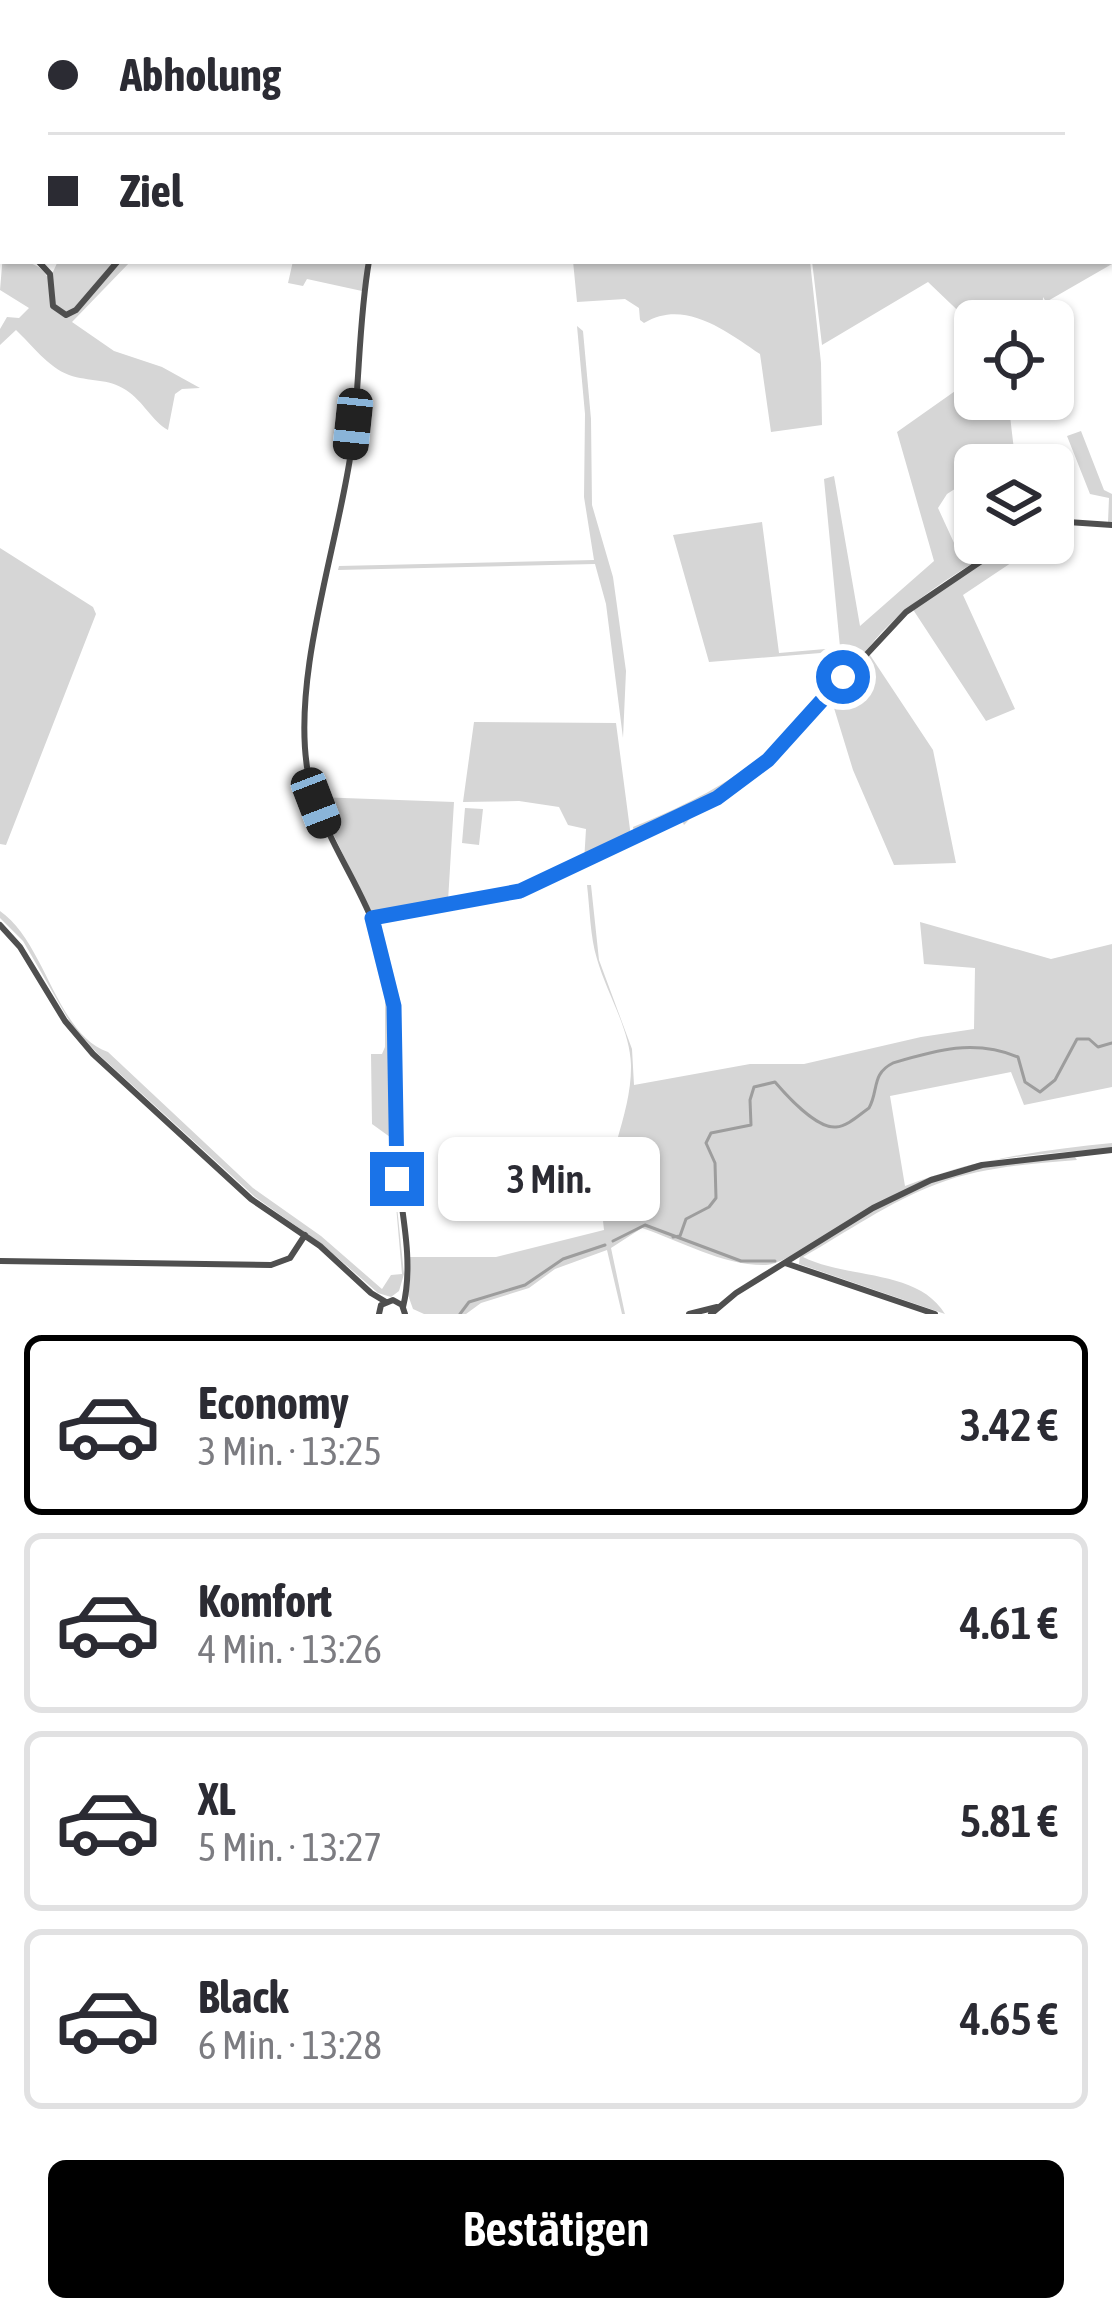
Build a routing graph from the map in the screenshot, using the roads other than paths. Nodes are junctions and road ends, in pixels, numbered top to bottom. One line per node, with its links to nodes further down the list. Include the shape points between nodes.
1 (41, 264): 2 (street, via 55,308 66,315)
2 (115, 264)
3 (369, 264): 7 (street, via 351,452 304,722 316,803)
4 (1074, 522): 5 (street)
5 (1112, 525)
6 (977, 564): 7 (street, via 906,612 768,760 717,798 520,891)
7 (372, 918): 13 (street, via 394,1006)
8 (0, 925): 10 (street, via 83,1043 237,1187)
9 (1112, 1150): 12 (street, via 950,1173 893,1197)
10 (305, 1235): 11 (street, via 290,1258 271,1265); 14 (street)
11 (0, 1261)
12 (784, 1263): 15 (street); 17 (street)
13 (405, 1285): 14 (street); 16 (street)
14 (384, 1306): 16 (street)
15 (720, 1306): 18 (street); 19 (street)
16 (405, 1312)
17 (920, 1312): 20 (street)
18 (689, 1314)
19 (711, 1314)
20 (935, 1314)

